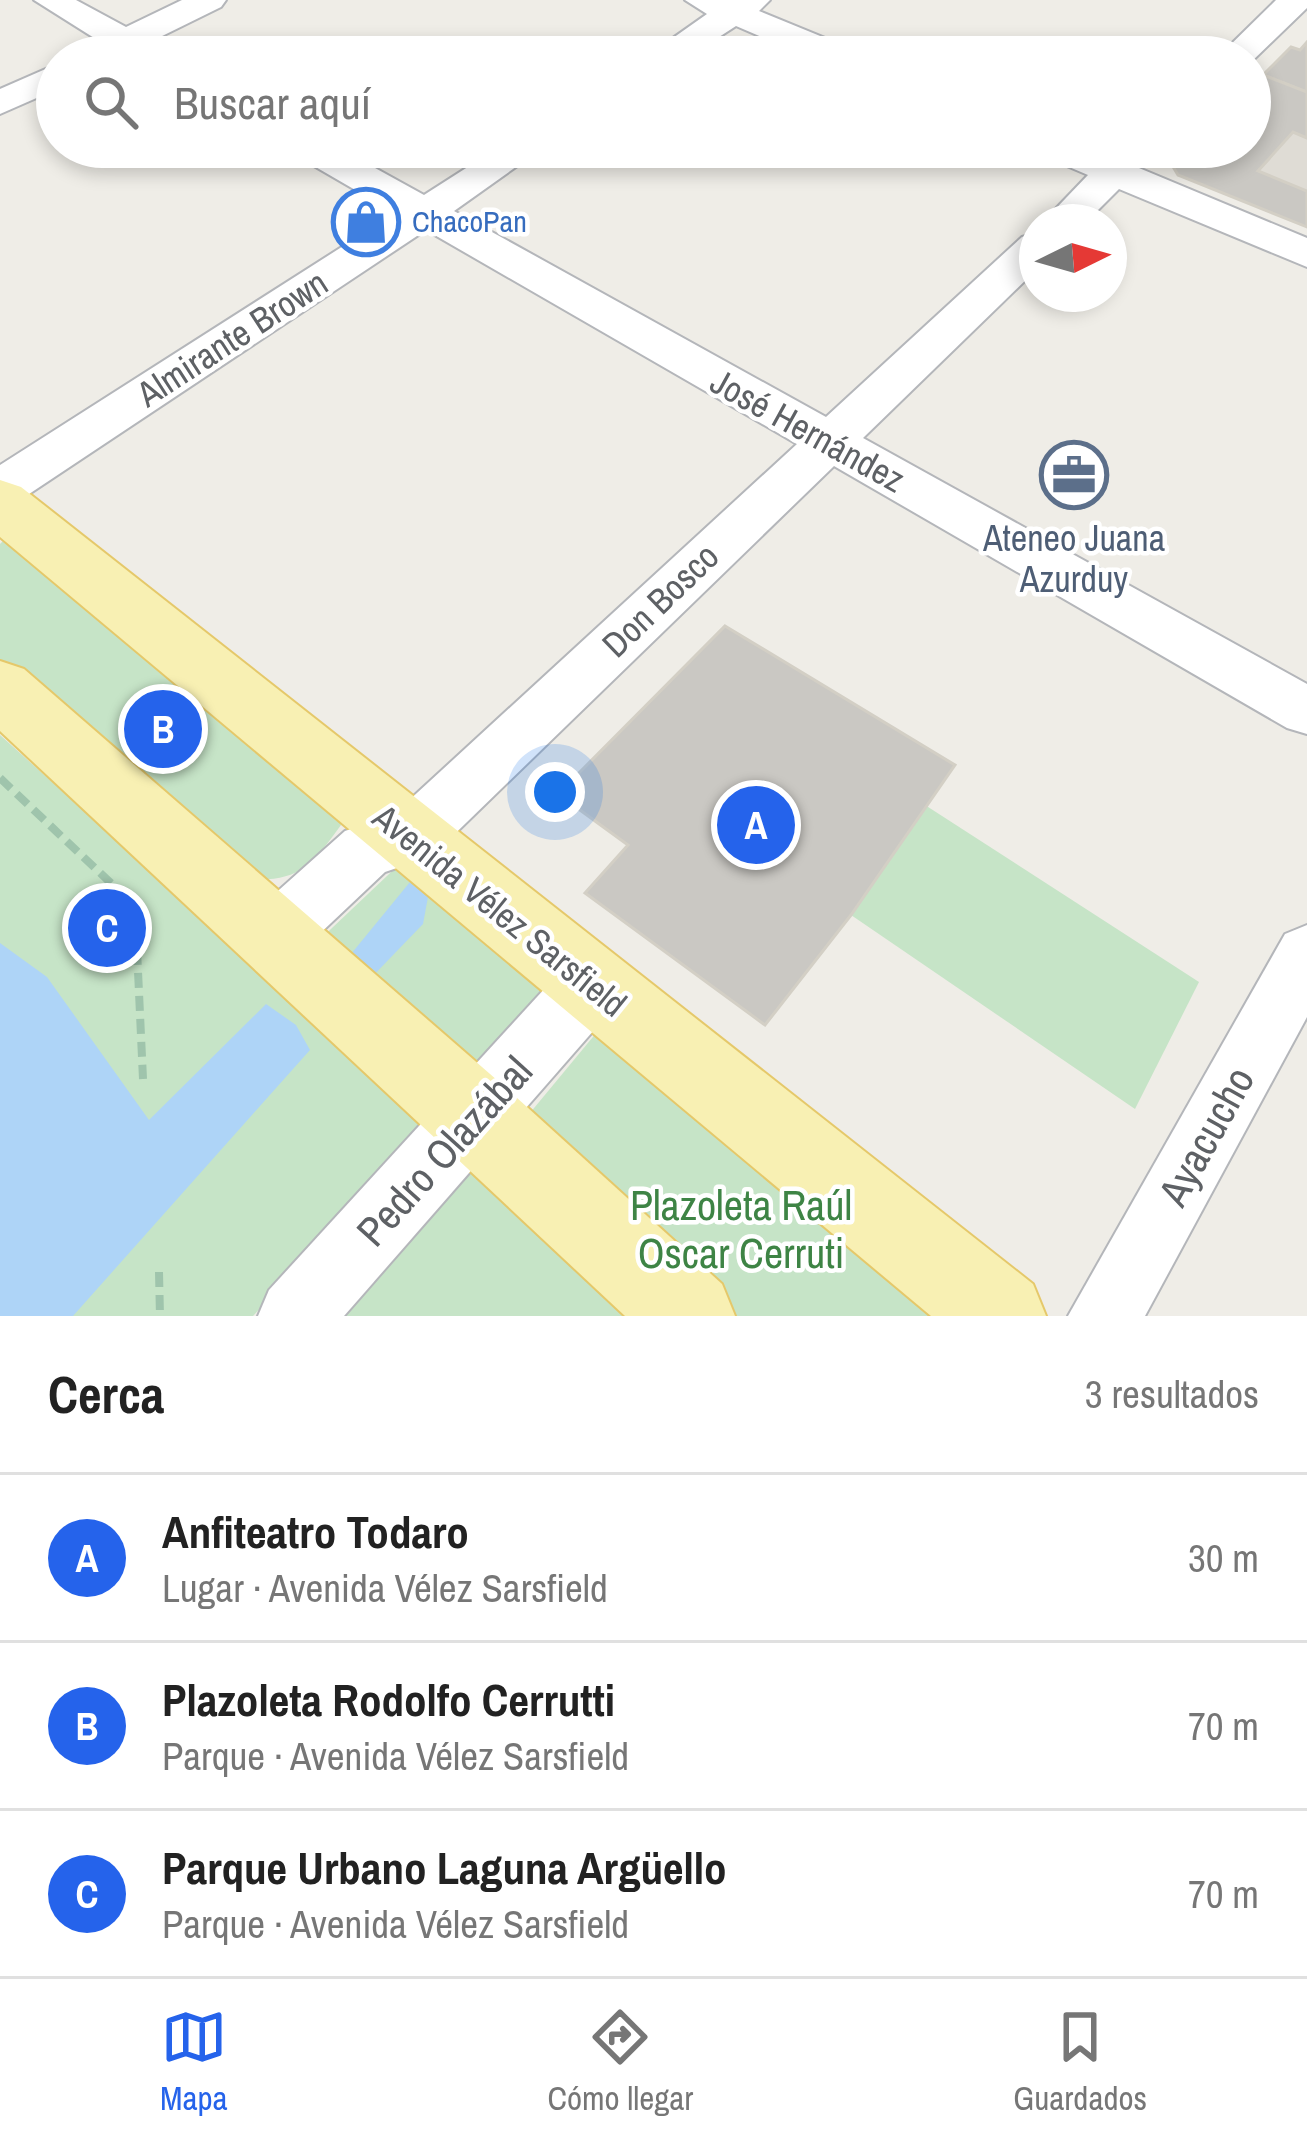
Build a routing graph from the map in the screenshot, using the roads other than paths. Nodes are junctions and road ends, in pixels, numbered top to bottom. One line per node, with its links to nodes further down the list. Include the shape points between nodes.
1 (51, 0): 5 (street)
2 (209, 0): 6 (street)
3 (1296, 0): 9 (street)
4 (729, 4): 7 (street); 8 (street)
5 (117, 36)
6 (159, 36)
7 (690, 36)
8 (795, 36)
9 (1258, 36)
10 (36, 85): 11 (street)
11 (0, 103)
12 (345, 168): 17 (street, José Hernández)
13 (493, 168): 17 (street, Almirante Brown)
14 (1120, 168): 16 (street)
15 (1143, 168): 18 (street)
16 (1082, 204)
17 (424, 214): 20 (street, José Hernández); 21 (street, Almirante Brown)
18 (1307, 254)
19 (1019, 263): 20 (street, Don Bosco)
20 (828, 441): 24 (street, José Hernández); 25 (street, Don Bosco)
21 (0, 489)
22 (0, 503): 25 (main road, Avenida Vélez Sarsfield)
23 (0, 689): 26 (main road)
24 (1307, 711)
25 (411, 837): 26 (street, Don Bosco, via 366,850); 28 (main road, Avenida Vélez Sarsfield)
26 (273, 936): 29 (main road)
27 (1307, 955): 33 (street, Ayacucho)
28 (592, 984): 29 (street, Pedro Olazábal); 32 (main road, Avenida Vélez Sarsfield)
29 (476, 1116): 30 (street, Pedro Olazábal); 31 (main road)
30 (295, 1316)
31 (690, 1316)
32 (1001, 1316)
33 (1106, 1316)

